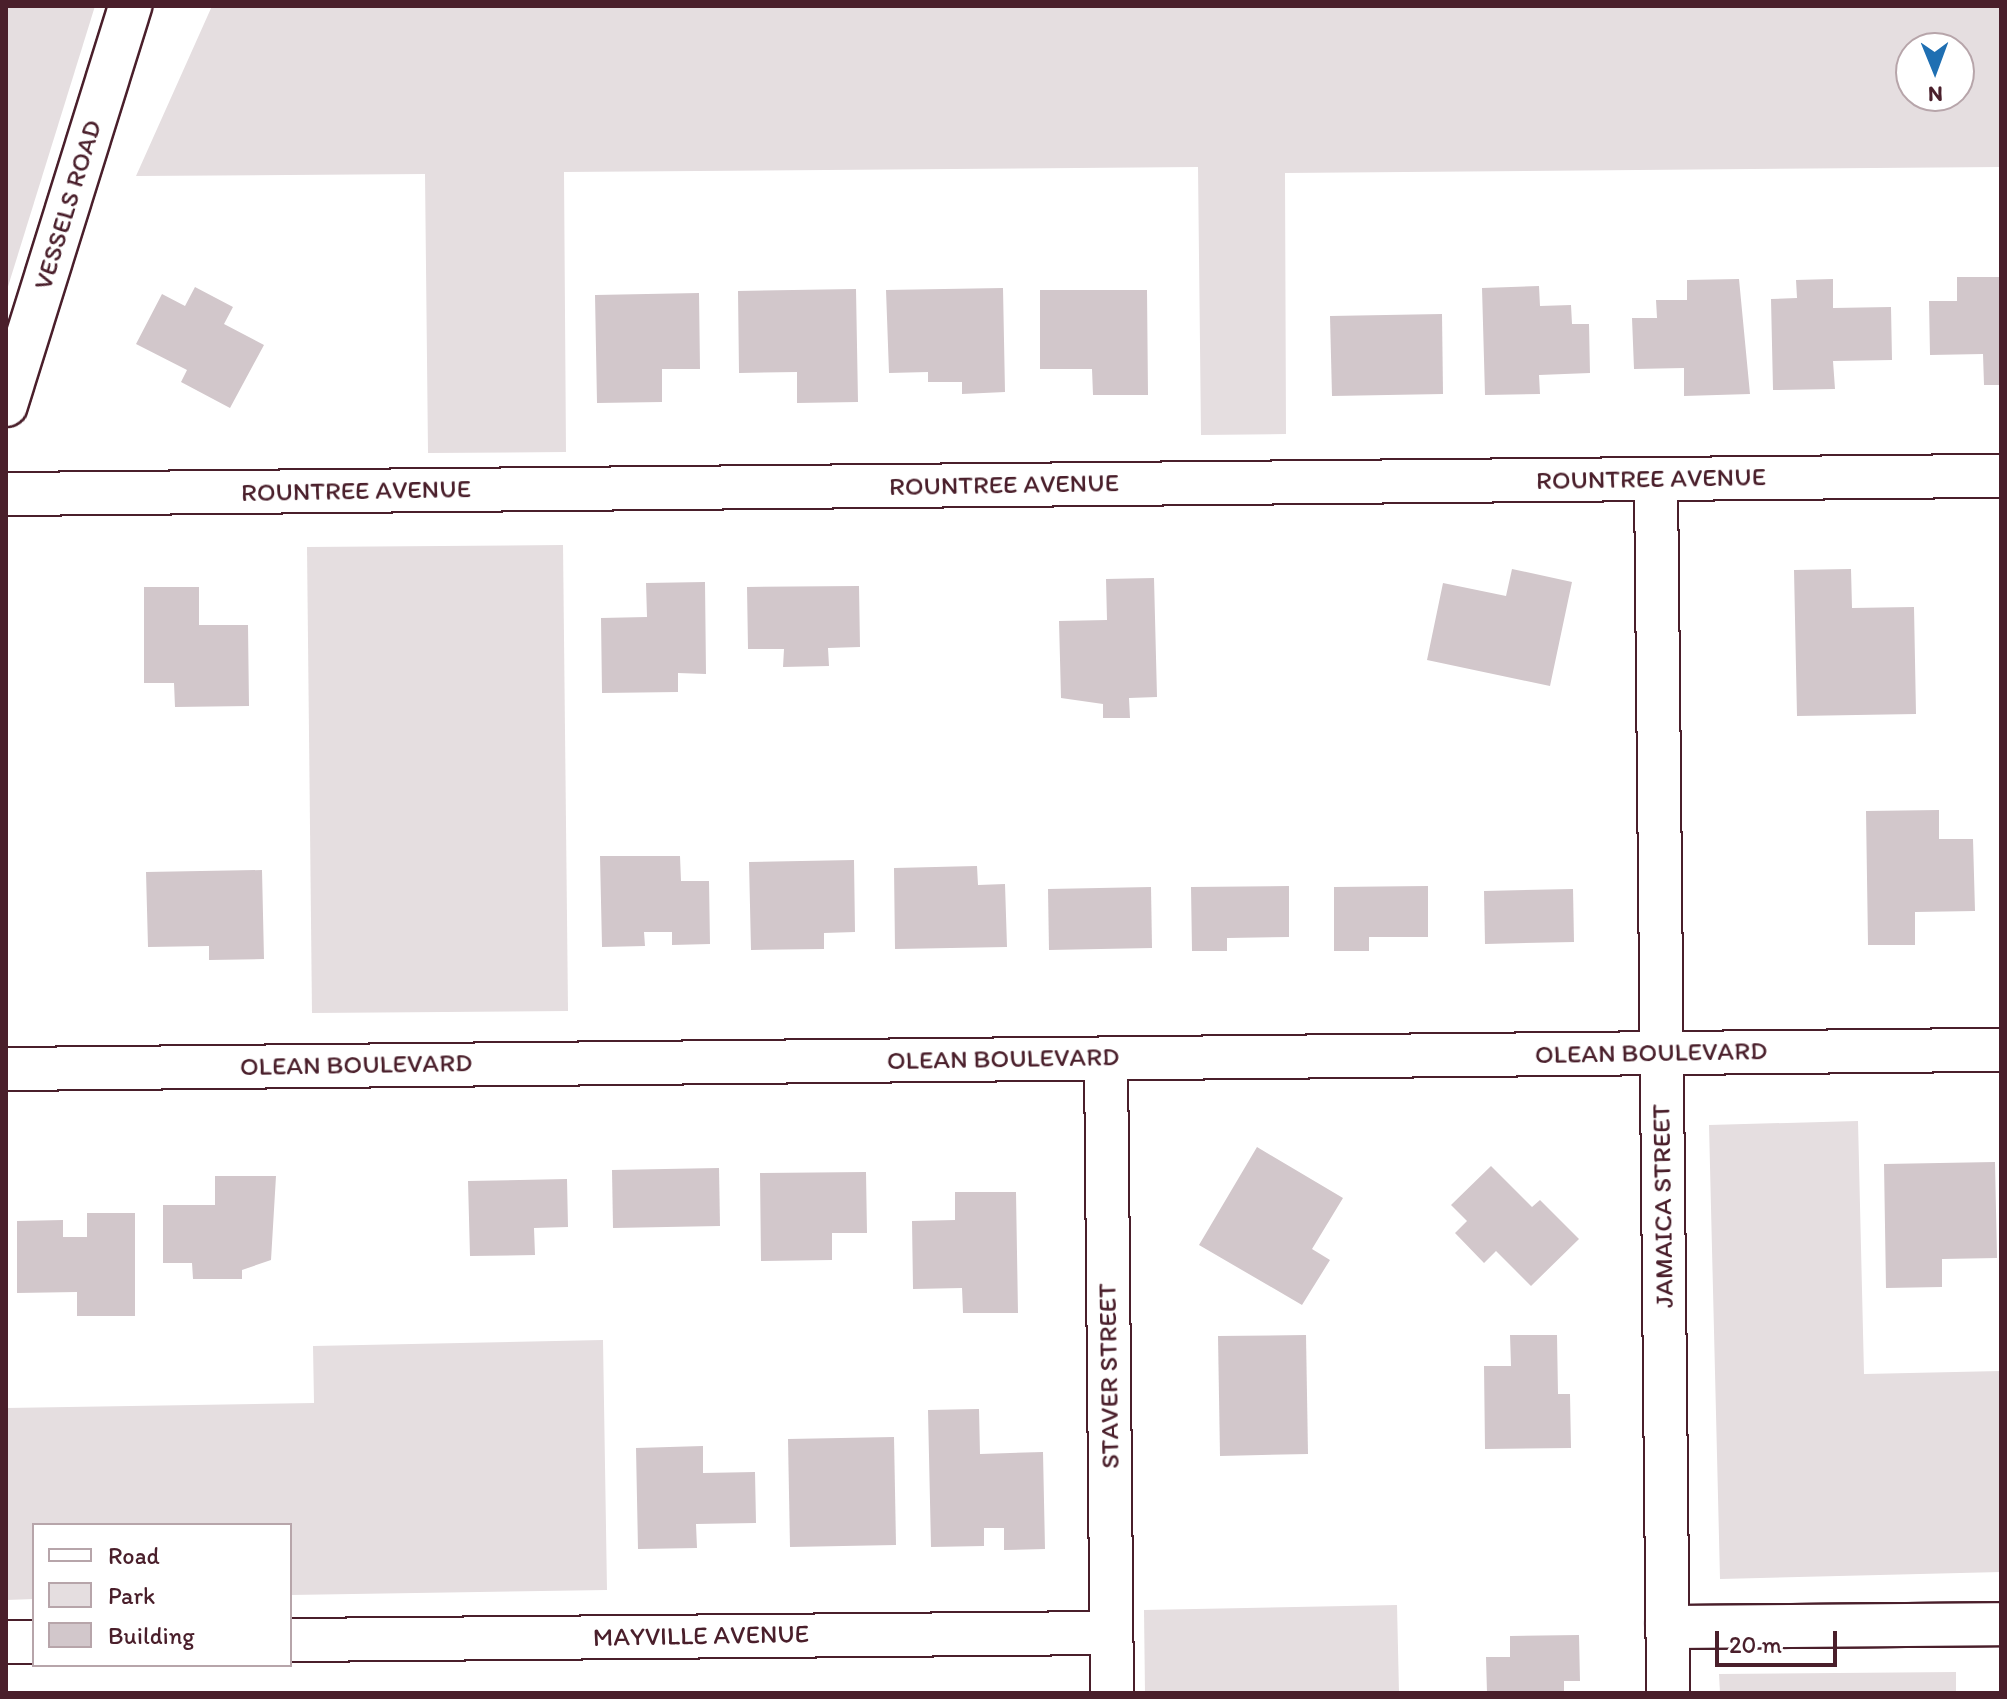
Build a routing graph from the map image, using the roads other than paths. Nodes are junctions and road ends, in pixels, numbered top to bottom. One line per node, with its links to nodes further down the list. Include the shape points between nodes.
1 (130, 6): 2 (street, VESSELS ROAD)
2 (6, 405)
3 (2001, 476): 4 (street, ROUNTREE AVENUE)
4 (1656, 479): 5 (street, ROUNTREE AVENUE); 7 (street, JAMAICA STREET)
5 (6, 494)
6 (2001, 1050): 7 (street, OLEAN BOULEVARD)
7 (1662, 1053): 8 (street, OLEAN BOULEVARD); 11 (street, JAMAICA STREET)
8 (1106, 1058): 9 (street, OLEAN BOULEVARD); 12 (street, STAVER STREET)
9 (6, 1069)
10 (2001, 1624): 11 (street)
11 (1667, 1627): 17 (street, JAMAICA STREET)
12 (1111, 1633): 13 (street, MAYVILLE AVENUE); 16 (street, STAVER STREET)
13 (292, 1640)
14 (6, 1642): 15 (street)
15 (32, 1642)
16 (1112, 1693)
17 (1668, 1693)

